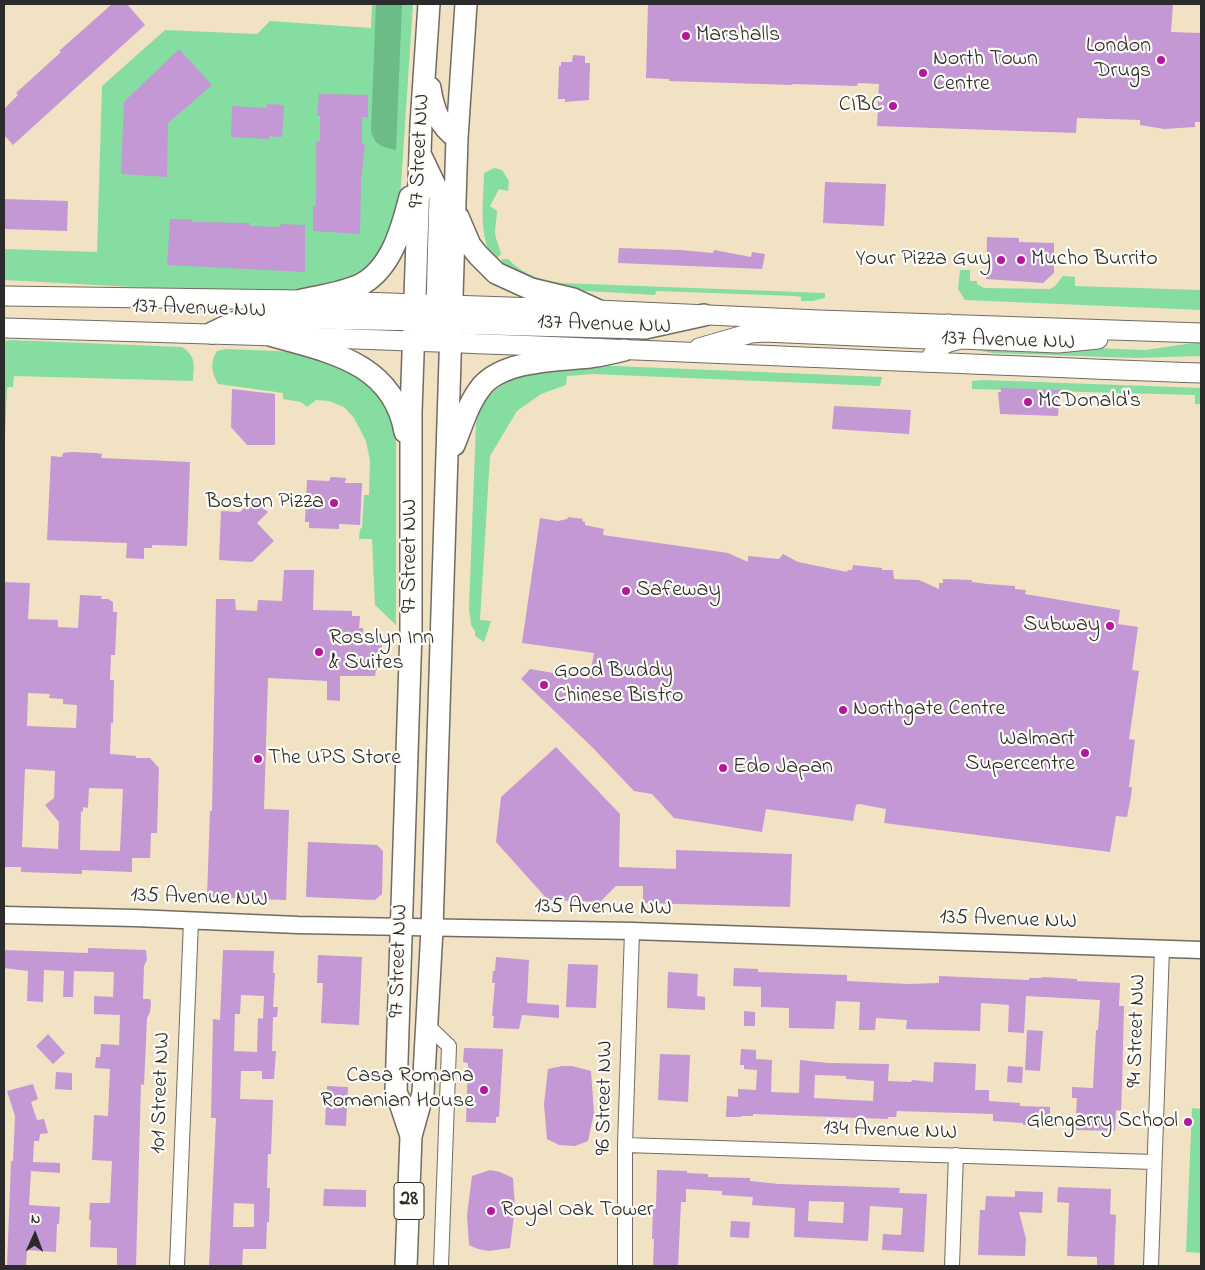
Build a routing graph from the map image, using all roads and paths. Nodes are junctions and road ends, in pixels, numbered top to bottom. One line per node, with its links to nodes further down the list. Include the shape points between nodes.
1 (429, 4): 3 (main road, 97 Street NW)
2 (466, 4): 4 (main road, 97 Street NW)
3 (426, 63): 4 (main road, via 436,113 450,134); 5 (main road, 97 Street NW)
4 (458, 138): 6 (main road, 97 Street NW)
5 (420, 153): 8 (main road, via 404,219 384,265 362,284); 11 (main road, via 440,196); 12 (main road, 97 Street NW)
6 (455, 211): 9 (main road, via 470,245 496,273 531,289 573,299); 11 (main road, 97 Street NW)
7 (5, 297): 8 (main road, 137 Avenue NW)
8 (302, 300): 12 (main road, 137 Avenue NW)
9 (597, 310): 10 (main road, 137 Avenue NW); 11 (main road, 137 Avenue NW)
10 (704, 315): 11 (main road, via 645,328); 13 (main road, 137 Avenue NW)
11 (446, 319): 12 (main road, 137 Avenue NW); 12 (main road); 18 (main road, 137 Avenue NW); 22 (main road, 97 Street NW)
12 (414, 322): 16 (main road, via 256,317); 17 (main road, 137 Avenue NW); 23 (main road, 97 Street NW)
13 (949, 324): 15 (main road, 137 Avenue NW); 19 (main road, via 940,334 927,339 764,332)
14 (4, 328): 16 (main road, 137 Avenue NW)
15 (1195, 332): 20 (main road, via 1058,343 961,339 936,349)
16 (212, 333): 17 (main road, 137 Avenue NW)
17 (273, 336): 23 (main road, via 335,354 375,376 391,393 403,423)
18 (624, 350): 19 (main road, 137 Avenue NW); 22 (main road, via 560,359 495,375 481,387 467,411)
19 (681, 353): 20 (main road, 137 Avenue NW)
20 (929, 363): 21 (main road, 137 Avenue NW)
21 (1201, 373)
22 (448, 462): 27 (main road, 97 Street NW)
23 (411, 464): 26 (main road, 97 Street NW, via 411,630)
24 (4, 915): 25 (street, 135 Avenue NW)
25 (191, 921): 26 (street, 135 Avenue NW); 36 (street, 101 Street NW)
26 (402, 928): 27 (street, 135 Avenue NW); 32 (main road, 97 Street NW, via 396,1091)
27 (432, 929): 28 (street, 135 Avenue NW); 31 (main road, 97 Street NW)
28 (632, 931): 29 (street, 135 Avenue NW); 33 (street, 96 Street NW)
29 (1162, 948): 30 (street, 135 Avenue NW); 35 (street, 94 Street NW)
30 (1201, 950)
31 (427, 1025): 32 (main road, 97 Street NW, via 423,1093); 38 (street, 97 Street NW, via 449,1046)
32 (411, 1136): 37 (main road, 97 Street NW / 28)
33 (625, 1145): 34 (street, 134 Avenue NW); 39 (street, 96 Street NW)
34 (956, 1155): 35 (street, 134 Avenue NW); 40 (street)
35 (1154, 1162): 41 (street, 94 Street NW)
36 (177, 1266)
37 (406, 1266)
38 (441, 1266)
39 (625, 1266)
40 (952, 1266)
41 (1150, 1266)

